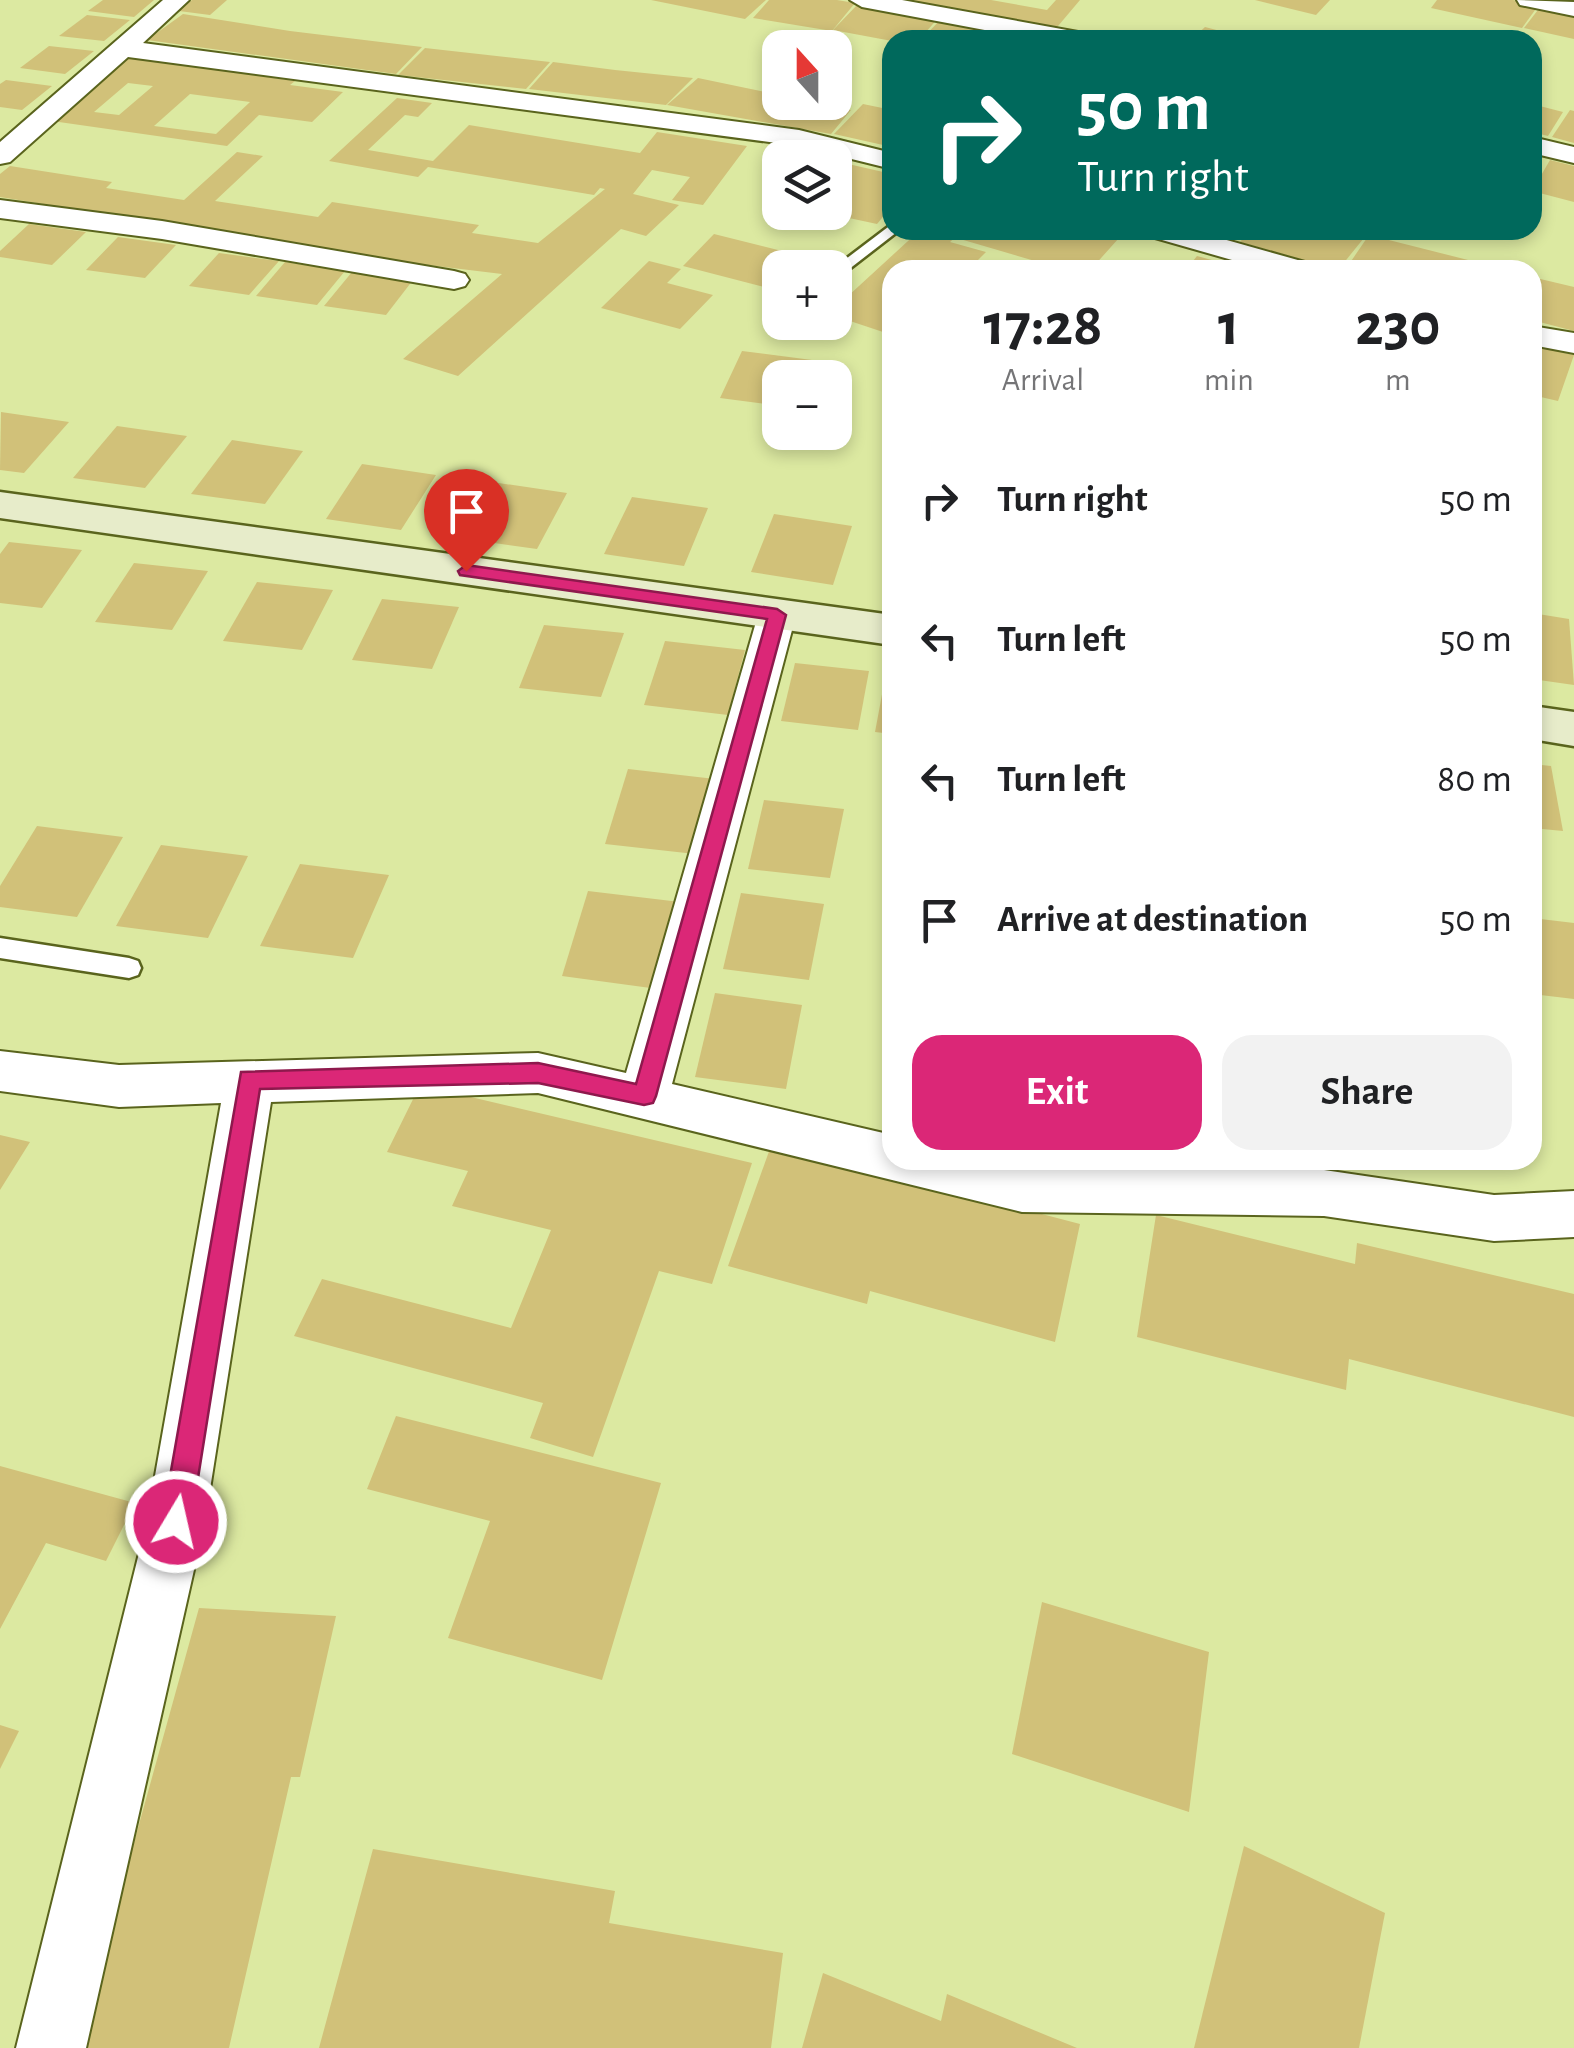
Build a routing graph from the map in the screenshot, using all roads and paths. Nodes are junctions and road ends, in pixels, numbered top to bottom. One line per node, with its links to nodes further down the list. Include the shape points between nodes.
1 (177, 0): 6 (street)
2 (862, 0): 5 (street)
3 (1529, 0): 4 (street)
4 (1574, 10)
5 (1024, 30)
6 (120, 48): 9 (street); 10 (street, via 799,138)
7 (1542, 148): 8 (street)
8 (1574, 155)
9 (0, 156)
10 (882, 159)
11 (0, 210): 16 (street)
12 (882, 237): 15 (lane)
13 (1194, 240): 14 (street)
14 (1265, 260)
15 (852, 261)
16 (454, 280)
17 (1542, 337): 18 (street)
18 (1574, 343)
19 (0, 505): 20 (street)
20 (777, 615): 21 (street); 28 (street)
21 (882, 629)
22 (1542, 724): 23 (street)
23 (1574, 729)
24 (0, 948): 25 (lane)
25 (129, 968)
26 (0, 1071): 27 (street, via 119,1086)
27 (250, 1079): 28 (street, via 538,1073); 33 (street, via 176,1522)
28 (644, 1096): 29 (street)
29 (882, 1155)
30 (943, 1170): 31 (street, via 1022,1190)
31 (1143, 1176): 32 (street, via 1494,1218)
32 (1574, 1214)
33 (51, 2048)

